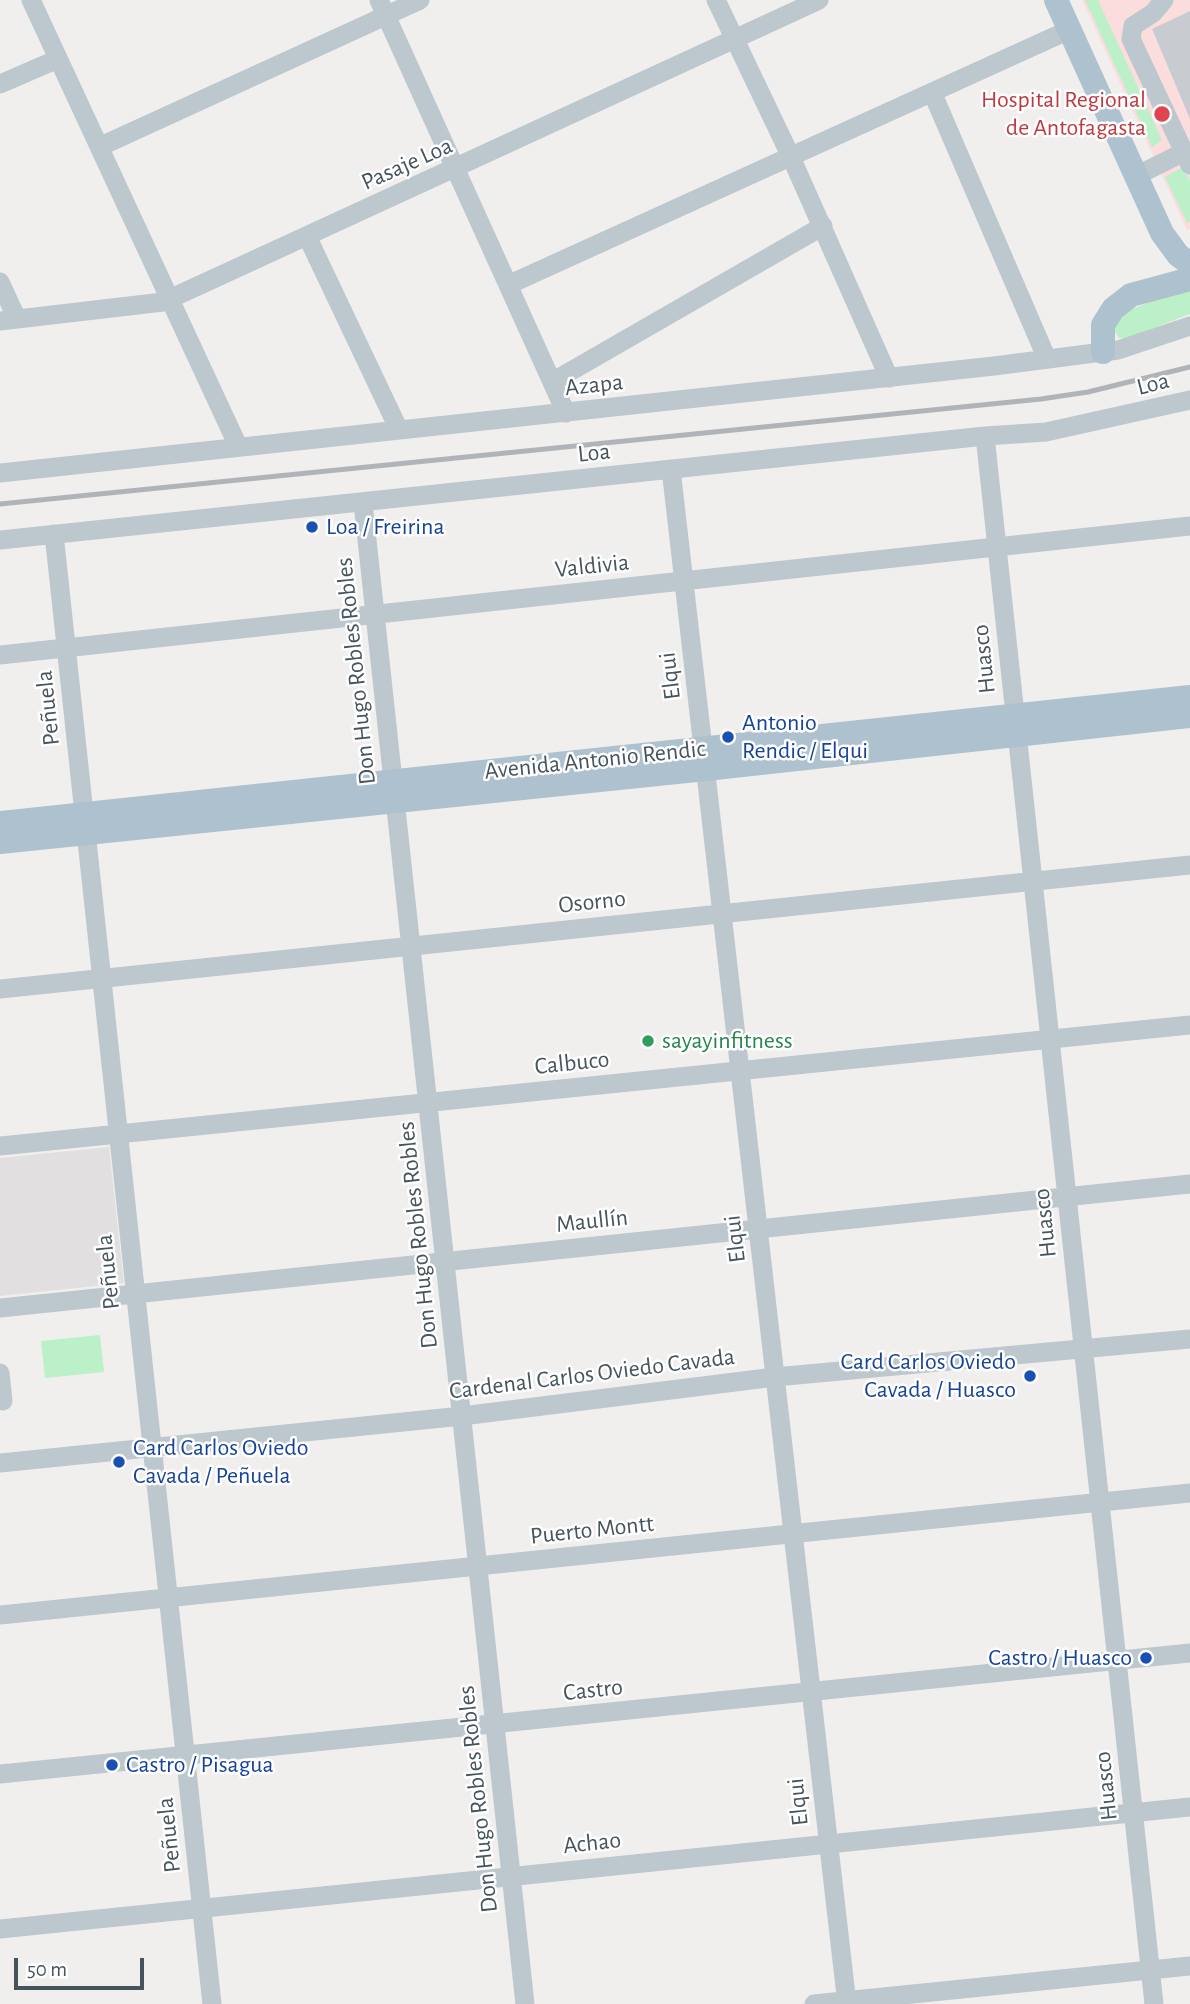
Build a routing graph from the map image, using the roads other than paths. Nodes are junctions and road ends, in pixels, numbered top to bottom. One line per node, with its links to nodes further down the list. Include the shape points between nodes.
1 (31, 0): 10 (street)
2 (420, 0): 7 (street)
3 (716, 0): 9 (street)
4 (819, 0): 9 (street, Pasaje Loa)
5 (1056, 0): 8 (main road)
6 (1164, 0): 15 (street, via 1133,26 1131,39)
7 (382, 8): 13 (street); 16 (street)
8 (1069, 30): 12 (street); 17 (main road)
9 (735, 38): 14 (street); 16 (street, Pasaje Loa)
10 (58, 59): 11 (street); 13 (street)
11 (0, 84)
12 (932, 92): 14 (street); 28 (street)
13 (99, 147): 24 (street)
14 (791, 157): 18 (street); 23 (street)
15 (1187, 159): 17 (street)
16 (455, 169): 19 (street, Pasaje Loa); 23 (street)
17 (1136, 176): 20 (main road, via 1162,233 1178,256)
18 (823, 226): 29 (street); 30 (street)
19 (307, 236): 24 (street, Pasaje Loa); 33 (street)
20 (1190, 264)
21 (1190, 279): 27 (main road, via 1131,295 1113,309 1103,325)
22 (0, 282): 25 (street)
23 (508, 285): 30 (street)
24 (170, 299): 25 (street, Pasaje Loa); 35 (street)
25 (8, 320)
26 (1190, 326): 27 (street, Azapa)
27 (1103, 352): 28 (street, Azapa)
28 (1047, 359): 29 (street, Azapa)
29 (889, 378): 32 (street, Azapa)
30 (552, 382): 32 (street)
31 (1190, 400): 34 (street, Loa, via 1046,432)
32 (566, 413): 33 (street, Azapa)
33 (399, 430): 35 (street, Azapa)
34 (985, 436): 36 (street, Loa); 42 (street, Huasco)
35 (238, 446): 37 (street, Azapa)
36 (671, 469): 38 (street, Loa); 43 (street, Elqui)
37 (0, 473)
38 (363, 503): 40 (street, Loa); 44 (street, Don Hugo Robles Robles)
39 (1190, 526): 42 (street, Valdivia)
40 (54, 534): 41 (street, Loa); 45 (street, Peñuela)
41 (0, 540)
42 (997, 547): 43 (street, Valdivia); 49 (street, Huasco)
43 (684, 580): 44 (street, Valdivia); 50 (street, Elqui)
44 (375, 614): 45 (street, Valdivia); 51 (street, Don Hugo Robles Robles)
45 (66, 648): 46 (street, Valdivia); 53 (street, Peñuela)
46 (0, 655)
47 (1190, 697): 49 (main road, Avenida Antonio Rendic)
48 (1190, 716): 49 (main road, Avenida Antonio Rendic)
49 (1016, 725): 50 (main road, Avenida Antonio Rendic); 56 (street, Huasco)
50 (704, 759): 51 (main road, Avenida Antonio Rendic); 57 (street, Elqui)
51 (394, 791): 53 (main road, Avenida Antonio Rendic); 58 (street, Don Hugo Robles Robles)
52 (0, 824): 53 (main road, Avenida Antonio Rendic)
53 (85, 824): 54 (main road, Avenida Antonio Rendic); 59 (street, Peñuela)
54 (0, 842)
55 (1190, 865): 56 (street, Osorno)
56 (1033, 881): 57 (street, Osorno); 62 (street, Huasco)
57 (722, 913): 58 (street, Osorno); 63 (street, Elqui)
58 (411, 946): 59 (street, Osorno); 64 (street, Don Hugo Robles Robles)
59 (101, 978): 60 (street, Osorno); 65 (street, Peñuela)
60 (0, 989)
61 (1190, 1025): 62 (street, Calbuco)
62 (1050, 1039): 63 (street, Calbuco); 68 (street, Huasco)
63 (740, 1070): 64 (street, Calbuco); 69 (street, Elqui)
64 (428, 1102): 65 (street, Calbuco); 70 (street, Don Hugo Robles Robles)
65 (118, 1134): 66 (street, Calbuco); 71 (street, Peñuela)
66 (0, 1146)
67 (1190, 1184): 68 (street, Maullín)
68 (1067, 1197): 69 (street, Maullín); 74 (street, Huasco)
69 (758, 1229): 70 (street, Maullín); 76 (street, Elqui)
70 (445, 1261): 71 (street, Maullín); 78 (street, Don Hugo Robles Robles)
71 (135, 1295): 72 (street, Maullín); 79 (street, Peñuela)
72 (0, 1308)
73 (1190, 1339): 74 (street, Cardenal Carlos Oviedo Cavada)
74 (1084, 1350): 76 (street, Cardenal Carlos Oviedo Cavada); 82 (street, Huasco)
75 (0, 1373): 77 (street)
76 (775, 1377): 78 (street, Cardenal Carlos Oviedo Cavada); 83 (street, Elqui)
77 (3, 1401)
78 (462, 1416): 79 (street, Cardenal Carlos Oviedo Cavada); 84 (street, Don Hugo Robles Robles)
79 (152, 1446): 80 (street, Cardenal Carlos Oviedo Cavada); 85 (street, Peñuela)
80 (0, 1463)
81 (1190, 1493): 82 (street, Puerto Montt)
82 (1100, 1502): 83 (street, Puerto Montt); 88 (street, Huasco)
83 (793, 1534): 84 (street, Puerto Montt); 89 (street, Elqui)
84 (478, 1566): 85 (street, Puerto Montt); 90 (street, Don Hugo Robles Robles)
85 (168, 1598): 86 (street, Puerto Montt); 91 (street, Peñuela)
86 (0, 1615)
87 (1190, 1653): 88 (street, Castro)
88 (1117, 1661): 89 (street, Castro); 94 (street, Huasco)
89 (811, 1692): 90 (street, Castro); 95 (street, Elqui)
90 (495, 1724): 91 (street, Castro); 96 (street, Don Hugo Robles Robles)
91 (185, 1756): 92 (street, Castro); 97 (street, Peñuela)
92 (0, 1774)
93 (1190, 1807): 94 (street, Achao)
94 (1133, 1812): 95 (street, Achao); 100 (street, Huasco)
95 (827, 1844): 96 (street, Achao); 101 (street, Elqui)
96 (511, 1876): 97 (street, Achao); 103 (street, Don Hugo Robles Robles)
97 (201, 1908): 98 (street, Achao); 102 (street, Peñuela)
98 (0, 1928)
99 (1190, 1966): 100 (street)
100 (1150, 1970): 101 (street); 105 (street, Huasco)
101 (846, 2002): 104 (street)
102 (212, 2004)
103 (525, 2004)
104 (814, 2004)
105 (1154, 2004)

